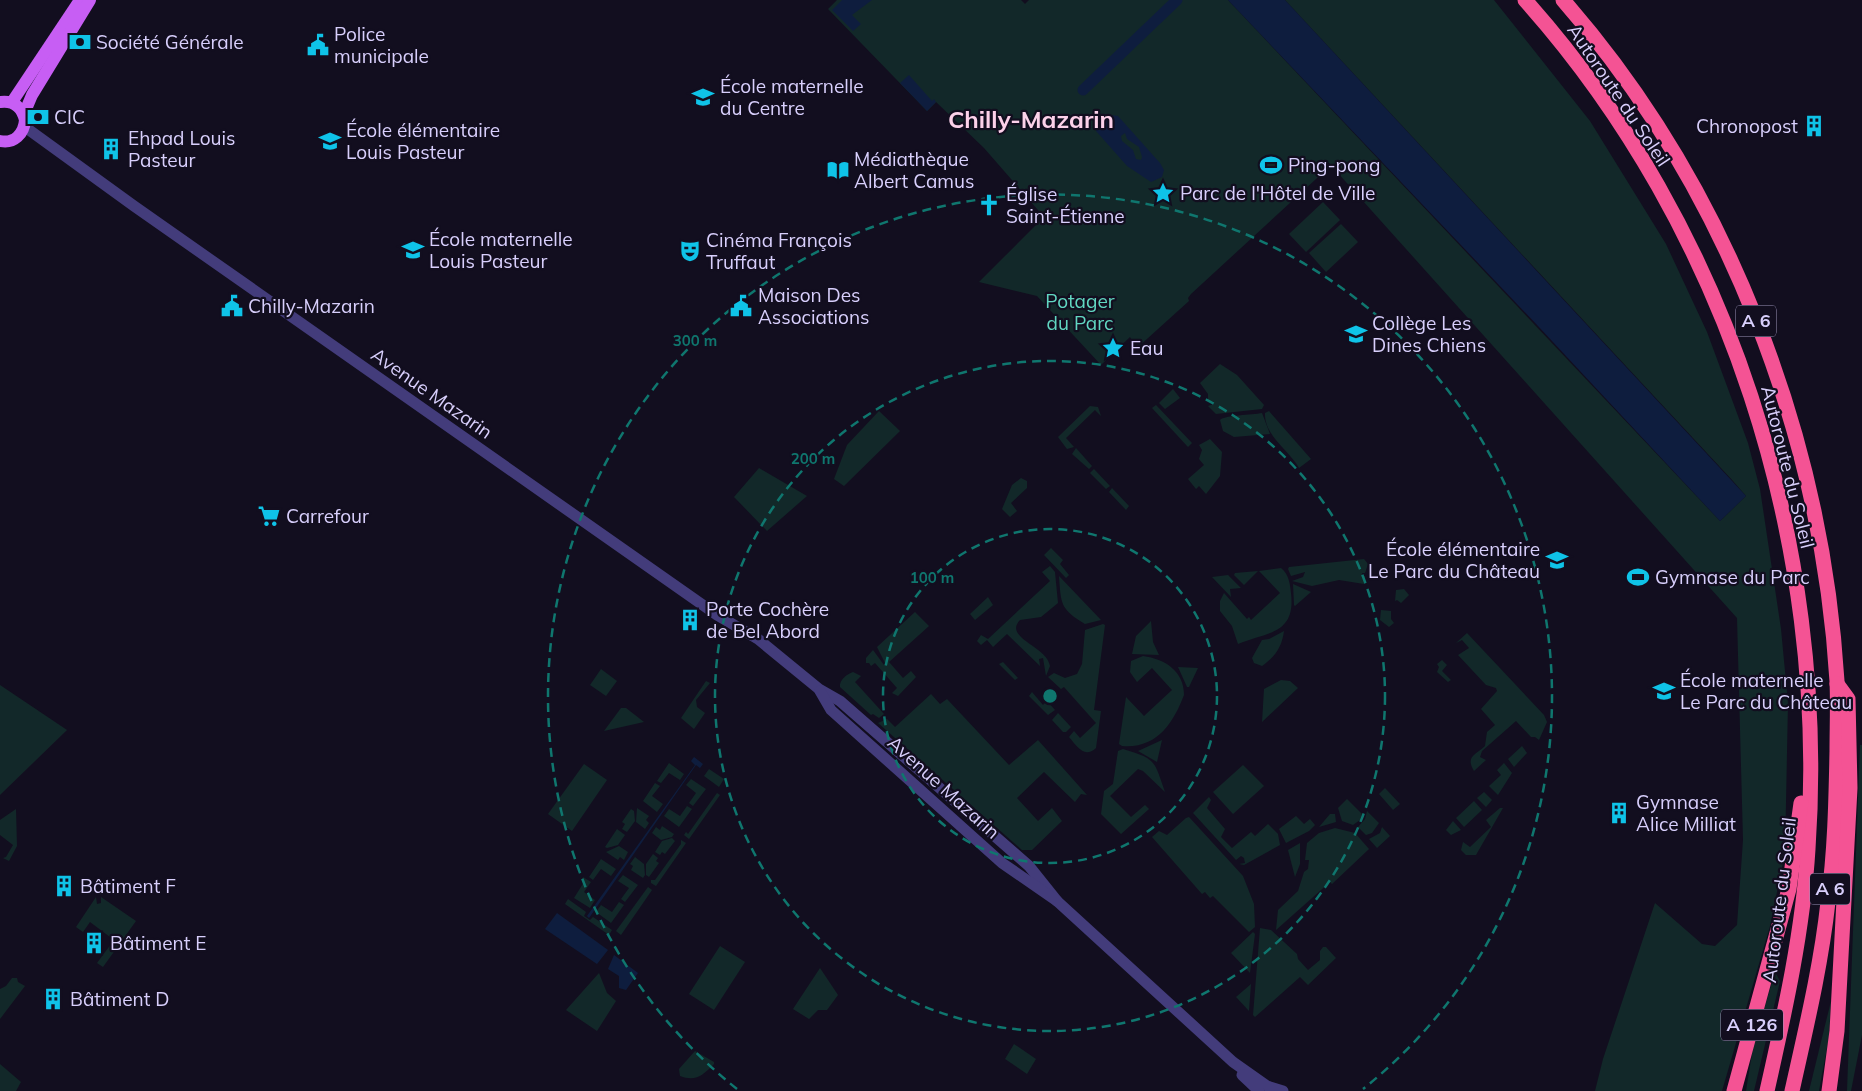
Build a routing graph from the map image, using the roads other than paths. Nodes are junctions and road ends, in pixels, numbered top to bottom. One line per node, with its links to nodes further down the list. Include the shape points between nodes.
1 (80, 0): 5 (main road)
2 (90, 0): 6 (main road)
3 (1525, 0): 12 (highway, Autoroute du Soleil / A 6, via 1567,51 1639,155 1693,253 1741,367 1775,481 1798,594 1811,734)
4 (1564, 1): 11 (highway, Autoroute du Soleil / A 6, via 1613,62 1666,142 1720,239 1751,308 1786,405 1813,506 1831,613)
5 (50, 46): 6 (main road, via 53,52); 7 (main road)
6 (51, 64): 8 (main road)
7 (6, 102): 8 (main road)
8 (24, 114): 9 (main road)
9 (24, 127): 10 (main road, via 14,140); 13 (street, Avenue Mazarin, via 710,609 758,639 818,689 831,710 1002,863 1056,901)
10 (2, 144)
11 (1837, 684): 19 (highway, Autoroute du Soleil / A 6, via 1836,814 1828,903 1817,975); 20 (highway, via 1848,699 1850,788 1838,1030)
12 (1810, 796): 17 (highway, A 126, via 1802,802 1789,889); 18 (highway, Autoroute du Soleil / A 6, via 1802,911 1793,972)
13 (1235, 1067): 14 (street); 15 (street, Avenue Mazarin); 16 (street, Avenue Mazarin, via 1267,1086)
14 (1250, 1091)
15 (1259, 1091)
16 (1283, 1091)
17 (1734, 1091)
18 (1767, 1091)
19 (1792, 1091)
20 (1829, 1091)

